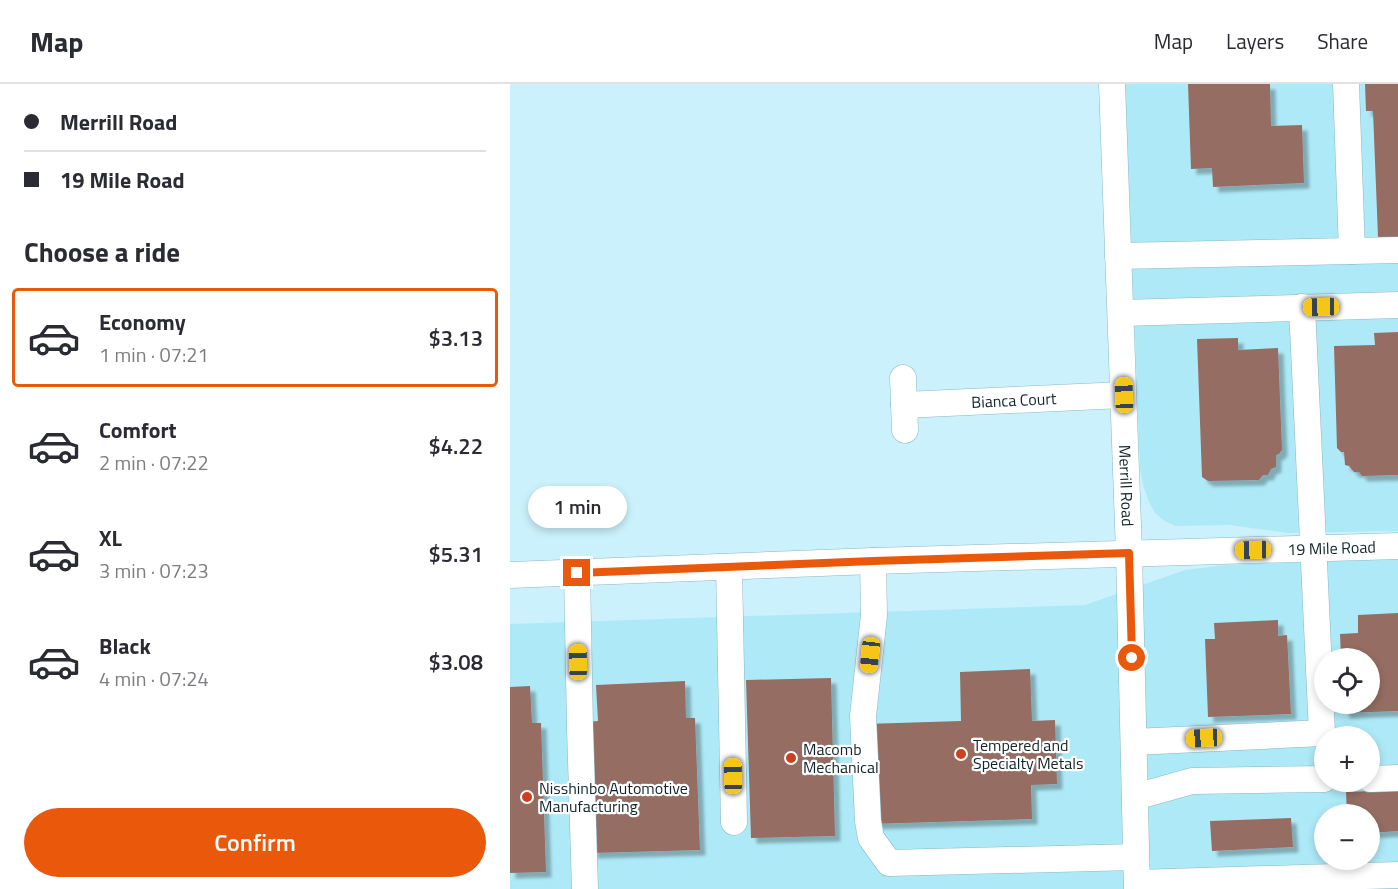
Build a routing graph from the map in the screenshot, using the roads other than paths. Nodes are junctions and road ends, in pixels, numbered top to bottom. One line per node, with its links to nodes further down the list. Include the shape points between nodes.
1 (1112, 84): 5 (street, Merrill Road)
2 (1346, 84): 4 (street)
3 (1398, 250): 4 (street)
4 (1352, 251): 5 (street)
5 (1118, 256): 8 (street, Merrill Road)
6 (1398, 305): 7 (street)
7 (1302, 307): 8 (street); 12 (street)
8 (1121, 313): 10 (street, Merrill Road)
9 (903, 378): 10 (street, Bianca Court, via 905,417)
10 (1124, 395): 13 (street, Merrill Road)
11 (1398, 546): 12 (street, 19 Mile Road)
12 (1314, 548): 13 (street, 19 Mile Road); 18 (street, via 1322,733)
13 (1129, 553): 14 (street, 19 Mile Road); 18 (street, Merrill Road)
14 (873, 561): 15 (street, 19 Mile Road); 24 (street, via 874,615 863,716 868,821 871,838 889,863)
15 (729, 567): 16 (street, 19 Mile Road); 23 (street)
16 (577, 573): 17 (street, 19 Mile Road); 27 (street)
17 (510, 575)
18 (1134, 742): 22 (street, Merrill Road)
19 (1398, 778): 21 (street)
20 (1314, 779): 22 (street, via 1192,781)
21 (1380, 779)
22 (1135, 797): 24 (street, Merrill Road)
23 (734, 822)
24 (1136, 857): 26 (street, Merrill Road)
25 (1398, 875): 26 (street)
26 (1137, 886)
27 (585, 889)

